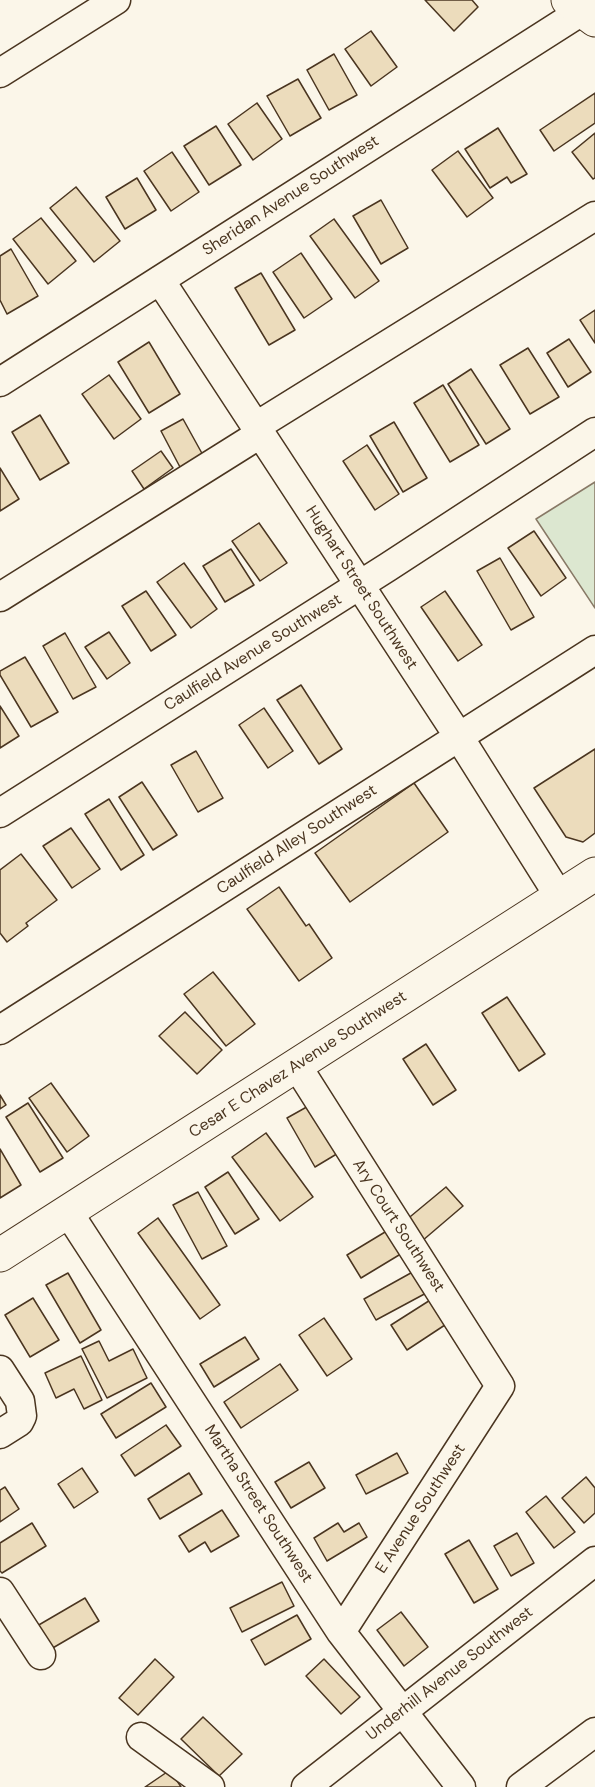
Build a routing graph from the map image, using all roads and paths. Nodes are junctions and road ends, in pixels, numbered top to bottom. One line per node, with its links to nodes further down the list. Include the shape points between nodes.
1 (116, 0): 3 (street)
2 (582, 10): 5 (street, Sheridan Avenue Southwest)
3 (0, 73)
4 (595, 216): 7 (street)
5 (160, 280): 6 (street, Sheridan Avenue Southwest); 7 (street, Hughart Street Southwest)
6 (0, 382)
7 (258, 430): 9 (street, Hughart Street Southwest); 10 (street)
8 (595, 432): 9 (street, Caulfield Avenue Southwest)
9 (359, 585): 12 (street, Hughart Street Southwest); 13 (street, Caulfield Avenue Southwest)
10 (0, 597)
11 (595, 650): 12 (street, Caulfield Alley Southwest)
12 (459, 737): 15 (street, Hughart Street Southwest); 16 (street, Caulfield Alley Southwest)
13 (0, 813)
14 (595, 874): 15 (main road, Cesar E Chavez Avenue Southwest)
15 (559, 896): 17 (main road, Cesar E Chavez Avenue Southwest)
16 (0, 1030)
17 (297, 1066): 18 (main road, Cesar E Chavez Avenue Southwest); 21 (street, Ary Court Southwest)
18 (68, 1212): 19 (main road, Cesar E Chavez Avenue Southwest); 25 (street, Martha Street Southwest)
19 (0, 1255)
20 (0, 1370): 22 (street, via 20,1401 22,1416)
21 (500, 1386): 25 (street, E Avenue Southwest)
22 (0, 1434)
23 (595, 1561): 27 (street, Underhill Avenue Southwest)
24 (0, 1592): 26 (street)
25 (341, 1632): 27 (street, Martha Street Southwest)
26 (41, 1655)
27 (402, 1712): 31 (street, Underhill Avenue Southwest); 32 (street, Martha Street Southwest)
28 (595, 1732): 33 (street)
29 (141, 1737): 30 (street)
30 (210, 1787)
31 (306, 1787)
32 (461, 1787)
33 (521, 1787)

